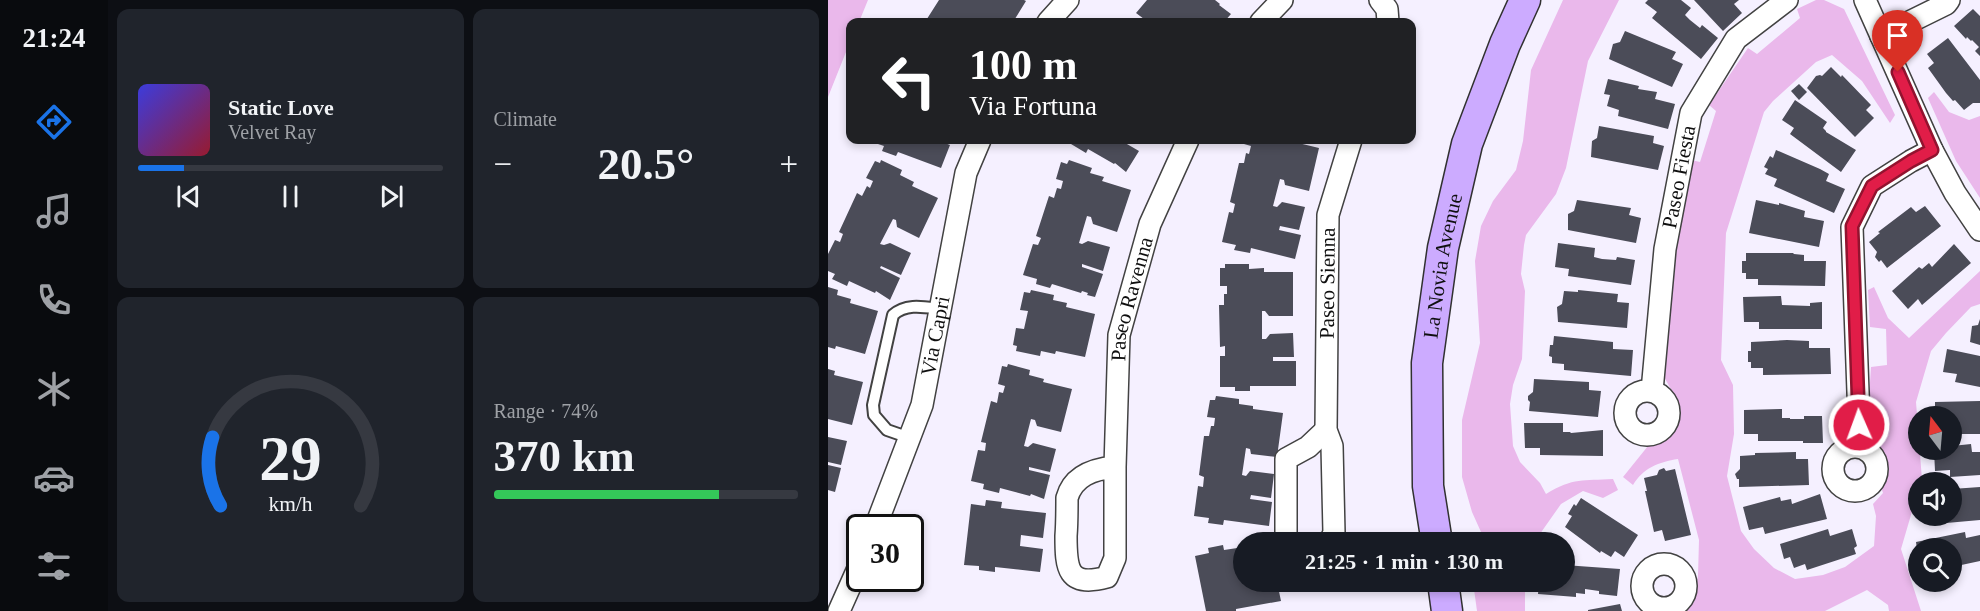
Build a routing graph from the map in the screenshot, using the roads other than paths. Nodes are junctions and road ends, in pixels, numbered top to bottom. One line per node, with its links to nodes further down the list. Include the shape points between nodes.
1 (1068, 0): 8 (street)
2 (1282, 0): 9 (street)
3 (1380, 0): 10 (street)
4 (1525, 0): 26 (main road, La Novia Avenue, via 1467,144 1443,248 1426,363 1428,486)
5 (1787, 0): 18 (street, Paseo Fiesta, via 1736,39 1691,113 1665,249)
6 (1865, 0): 11 (street)
7 (1949, 0): 11 (street)
8 (1052, 18)
9 (1265, 18)
10 (1388, 18)
11 (1881, 36): 15 (street)
12 (978, 144): 17 (street, Via Capri, via 966,173)
13 (1186, 144): 22 (street, Paseo Ravenna, via 1150,224 1119,335)
14 (1350, 144): 19 (street, Paseo Sienna, via 1328,215)
15 (1932, 150): 16 (street); 21 (street, via 1872,186 1852,226)
16 (1980, 230)
17 (940, 309): 20 (street, Via Capri, via 921,405); 20 (lane, via 907,307 893,315 873,405 874,416 887,430)
18 (1652, 391)
19 (1326, 430): 24 (street, via 1287,459); 25 (street, Paseo Sienna, via 1332,446)
20 (910, 438): 23 (street, Via Capri)
21 (1860, 447)
22 (1115, 467): 22 (street, Paseo Ravenna, via 1088,473 1070,488 1066,563 1079,579 1107,577 1113,567)
23 (880, 514)
24 (1286, 532)
25 (1334, 532)
26 (1435, 532)
27 (847, 592): 29 (street)
28 (1444, 592): 30 (main road)
29 (839, 611)
30 (1447, 611)

